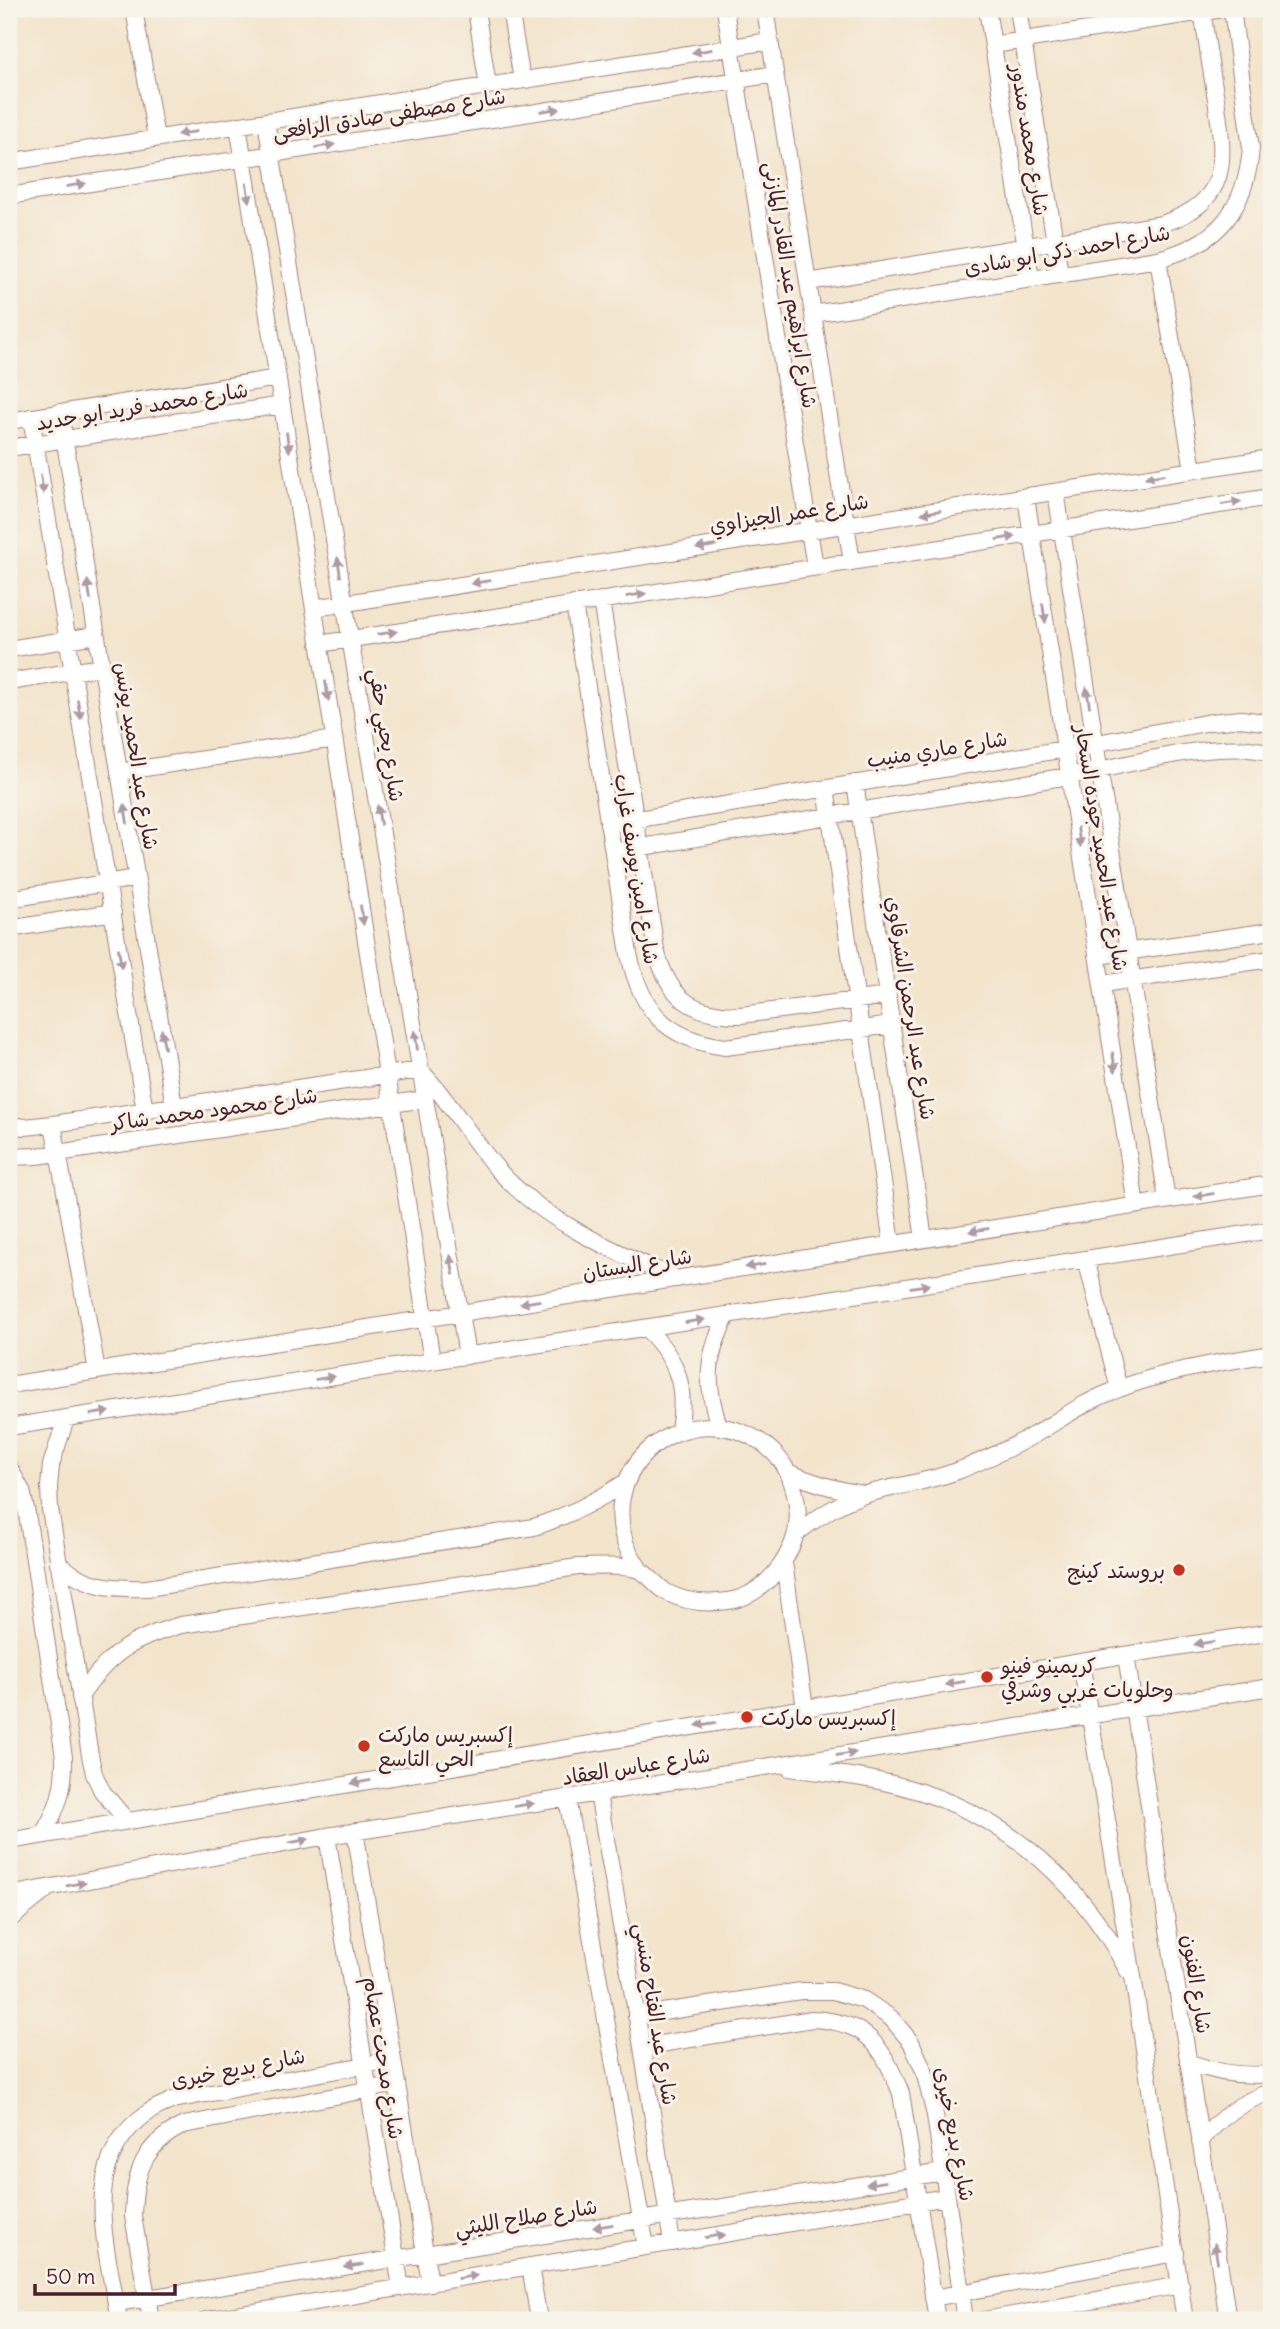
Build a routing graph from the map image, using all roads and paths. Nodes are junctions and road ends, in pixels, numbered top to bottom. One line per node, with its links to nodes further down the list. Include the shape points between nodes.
1 (134, 9): 21 (street)
2 (476, 9): 18 (street)
3 (510, 9): 16 (street)
4 (725, 9): 14 (street, شارع ابراهيم عبد القادر المازنى)
5 (765, 9): 12 (street, شارع ابراهيم عبد القادر المازنى)
6 (1021, 9): 10 (street); 11 (street, شارع محمد مندور)
7 (1222, 9): 9 (street)
8 (1232, 9): 28 (street, شارع احمد ذكى ابو شادى, via 1251,148 1243,191 1219,229 1201,243)
9 (1202, 10): 11 (street); 26 (street, شارع احمد ذكى ابو شادى, via 1222,139 1223,162 1216,184 1202,203 1162,224)
10 (988, 12): 13 (street, شارع محمد مندور)
11 (1023, 40): 13 (street); 26 (street, شارع محمد مندور)
12 (770, 41): 14 (street, شارع مصطفى صادق الرافعى); 15 (street, شارع ابراهيم عبد القادر المازنى)
13 (993, 45): 27 (street, شارع محمد مندور)
14 (731, 47): 16 (street, شارع مصطفى صادق الرافعى, one-way to 16); 17 (street, شارع ابراهيم عبد القادر المازنى)
15 (775, 74): 17 (street, شارع مصطفى صادق الرافعى); 31 (street, شارع ابراهيم عبد القادر المازنى)
16 (522, 80): 18 (street, شارع مصطفى صادق الرافعى)
17 (737, 80): 22 (street, شارع مصطفى صادق الرافعى, one-way to 17); 48 (street, شارع ابراهيم عبد القادر المازنى)
18 (488, 86): 19 (street, شارع مصطفى صادق الرافعى)
19 (267, 121): 20 (street, شارع مصطفى صادق الرافعى); 22 (street, شارع يحيي حقي)
20 (238, 125): 21 (street, شارع مصطفى صادق الرافعى, one-way to 21); 23 (street)
21 (156, 138): 24 (street, شارع مصطفى صادق الرافعى)
22 (272, 154): 23 (street, شارع مصطفى صادق الرافعى); 53 (street, شارع يحيي حقي, one-way to 22)
23 (243, 159): 25 (street, شارع مصطفى صادق الرافعى, one-way to 23); 33 (street, one-way to 33)
24 (9, 162)
25 (9, 196)
26 (1055, 241): 27 (street, شارع احمد ذكى ابو شادى); 29 (street, شارع محمد مندور)
27 (1026, 246): 30 (street, شارع محمد مندور); 31 (street, شارع احمد ذكى ابو شادى)
28 (1158, 259): 29 (street, شارع احمد ذكى ابو شادى); 42 (street)
29 (1060, 274): 30 (street, شارع احمد ذكى ابو شادى)
30 (1031, 279): 32 (street, شارع احمد ذكى ابو شادى)
31 (808, 282): 32 (street, شارع ابراهيم عبد القادر المازنى)
32 (813, 314): 46 (street, شارع ابراهيم عبد القادر المازنى)
33 (278, 378): 34 (street); 35 (street, شارع محمد فريد ابو حديد)
34 (282, 405): 38 (street, شارع محمد فريد ابو حديد); 55 (street, one-way to 55)
35 (60, 412): 36 (street, شارع محمد فريد ابو حديد); 38 (street, شارع عبد الحميد يونس)
36 (31, 417): 37 (street, شارع محمد فريد ابو حديد); 39 (street)
37 (9, 421)
38 (64, 439): 39 (street, شارع محمد فريد ابو حديد); 56 (street, شارع عبد الحميد يونس, one-way to 38)
39 (36, 444): 40 (street, شارع محمد فريد ابو حديد); 58 (street, one-way to 58)
40 (9, 448)
41 (1271, 458): 42 (street, شارع عمر الجيزاوي)
42 (1193, 470): 43 (street, شارع عمر الجيزاوي, one-way to 43)
43 (1056, 492): 44 (street, شارع عمر الجيزاوي); 47 (street, شارع عبد الحميد جوده السحار)
44 (1026, 497): 46 (street, شارع عمر الجيزاوي, one-way to 46); 49 (street, شارع عبد الحميد جوده السحار)
45 (1271, 497): 47 (street, one-way to 45)
46 (846, 525): 48 (street, شارع عمر الجيزاوي); 50 (street, شارع ابراهيم عبد القادر المازنى)
47 (1062, 529): 49 (street); 66 (street, شارع عبد الحميد جوده السحار, one-way to 47)
48 (809, 531): 51 (street, شارع ابراهيم عبد القادر المازنى); 53 (street, شارع عمر الجيزاوي, one-way to 53)
49 (1032, 534): 50 (street, one-way to 49); 67 (street, شارع عبد الحميد جوده السحار, one-way to 67)
50 (852, 562): 51 (street)
51 (815, 567): 52 (street, one-way to 51)
52 (601, 600): 54 (street); 76 (street, شارع امين يوسف غراب)
53 (345, 604): 55 (street, شارع عمر الجيزاوي); 57 (street, شارع يحيي حقي)
54 (574, 604): 57 (street, one-way to 54); 77 (street, شارع امين يوسف غراب)
55 (314, 608): 59 (street)
56 (96, 635): 58 (street); 61 (street, شارع عبد الحميد يونس)
57 (351, 639): 59 (street); 95 (street, شارع يحيي حقي, one-way to 57)
58 (68, 640): 60 (street); 62 (street)
59 (319, 644): 65 (street, one-way to 65)
60 (9, 649)
61 (102, 667): 62 (street); 70 (street, شارع عبد الحميد يونس)
62 (73, 672): 63 (street); 81 (street, one-way to 81)
63 (9, 682)
64 (1271, 723): 66 (street, شارع ماري منيب, via 1211,722)
65 (334, 740): 70 (street); 96 (street, one-way to 96)
66 (1096, 743): 67 (street, شارع ماري منيب); 69 (street, شارع عبد الحميد جوده السحار)
67 (1065, 749): 71 (street, شارع عبد الحميد جوده السحار); 72 (street, شارع ماري منيب)
68 (1271, 753): 69 (street, via 1223,748)
69 (1100, 771): 71 (street); 86 (street, شارع عبد الحميد جوده السحار)
70 (119, 772): 80 (street, شارع عبد الحميد يونس, one-way to 70)
71 (1069, 776): 74 (street); 87 (street, شارع عبد الحميد جوده السحار, one-way to 87)
72 (855, 783): 73 (street, شارع ماري منيب); 74 (street, شارع عبد الرحمن الشرقاوي)
73 (826, 788): 75 (street); 76 (street, شارع ماري منيب)
74 (860, 811): 75 (street); 91 (street, شارع عبد الرحمن الشرقاوي)
75 (830, 816): 78 (street); 92 (street)
76 (636, 819): 77 (street, شارع ماري منيب); 78 (street, شارع امين يوسف غراب)
77 (608, 824): 79 (street, شارع امين يوسف غراب)
78 (640, 848): 79 (street); 92 (street, شارع امين يوسف غراب, via 662,974 695,1008 741,1015)
79 (613, 852): 94 (street, شارع امين يوسف غراب, via 634,978 659,1020 678,1034 701,1044 725,1047)
80 (136, 878): 81 (street); 99 (street, شارع عبد الحميد يونس, one-way to 80)
81 (108, 883): 82 (street); 83 (street)
82 (9, 899)
83 (113, 912): 84 (street); 100 (street, one-way to 100)
84 (9, 929)
85 (1271, 932): 86 (street)
86 (1128, 952): 87 (street); 89 (street, شارع عبد الحميد جوده السحار)
87 (1097, 957): 90 (street, شارع عبد الحميد جوده السحار)
88 (1271, 959): 89 (street)
89 (1133, 979): 90 (street); 106 (street, شارع عبد الحميد جوده السحار)
90 (1102, 984): 107 (street, شارع عبد الحميد جوده السحار, one-way to 107)
91 (888, 996): 92 (street, شارع امين يوسف غراب); 93 (street, شارع عبد الرحمن الشرقاوي)
92 (857, 1000): 94 (street)
93 (892, 1025): 94 (street, شارع امين يوسف غراب); 109 (street, شارع عبد الرحمن الشرقاوي)
94 (861, 1029): 110 (street)
95 (420, 1070): 96 (street, شارع محمود محمد شاكر); 97 (street, شارع يحيي حقي); 112 (street, via 501,1173 538,1205 578,1232)
96 (387, 1075): 98 (street); 99 (street, شارع محمود محمد شاكر)
97 (425, 1099): 98 (street, شارع محمود محمد شاكر); 113 (street, شارع يحيي حقي, one-way to 97)
98 (392, 1104): 103 (street, شارع محمود محمد شاكر); 115 (street)
99 (174, 1106): 100 (street, شارع محمود محمد شاكر)
100 (145, 1111): 101 (street, شارع محمود محمد شاكر)
101 (53, 1124): 102 (street, شارع محمود محمد شاكر); 103 (street)
102 (9, 1125)
103 (58, 1153): 104 (street, شارع محمود محمد شاكر); 120 (street)
104 (9, 1157)
105 (1271, 1184): 106 (street, شارع البستان, one-way to 106)
106 (1167, 1200): 107 (street, شارع البستان)
107 (1136, 1205): 109 (street, شارع البستان, one-way to 109)
108 (1271, 1230): 111 (street)
109 (924, 1239): 110 (street, شارع البستان)
110 (892, 1244): 112 (street, شارع البستان, one-way to 112)
111 (1086, 1259): 114 (street, one-way to 111); 122 (street)
112 (677, 1279): 113 (street, شارع البستان, one-way to 113)
113 (460, 1313): 115 (street, شارع البستان); 118 (street, شارع يحيي حقي)
114 (727, 1316): 116 (street, one-way to 114); 124 (street, via 710,1358 712,1404)
115 (426, 1319): 119 (street); 120 (street, شارع البستان)
116 (646, 1328): 118 (street); 126 (street, via 674,1364 683,1408)
117 (1271, 1354): 122 (street, via 1189,1368)
118 (467, 1356): 119 (street)
119 (432, 1361): 123 (street, one-way to 119)
120 (97, 1371): 121 (street, شارع البستان)
121 (9, 1385)
122 (1119, 1389): 130 (street, via 994,1456 920,1482)
123 (66, 1419): 125 (street); 132 (street, via 49,1487)
124 (719, 1426): 126 (street); 128 (street, via 755,1438 771,1449)
125 (9, 1427)
126 (679, 1431): 129 (street, via 639,1460)
127 (9, 1467): 148 (street, via 22,1491 27,1514 64,1757 61,1798)
128 (788, 1472): 130 (street, via 813,1483); 131 (street, via 798,1501)
129 (626, 1482): 132 (street, via 597,1502 534,1527 147,1588 98,1585 74,1577); 134 (street, via 620,1513 625,1543)
130 (866, 1494): 131 (street)
131 (797, 1533): 133 (street)
132 (58, 1563): 139 (street)
133 (784, 1563): 134 (street, via 761,1587 730,1601 697,1602 666,1591); 140 (street)
134 (640, 1570): 139 (street, via 568,1569 181,1625 150,1634 121,1650 97,1671)
135 (1271, 1632): 136 (street, شارع عباس العقاد, one-way to 136)
136 (1126, 1655): 137 (street, شارع عباس العقاد); 141 (street, شارع الفنون)
137 (1082, 1662): 140 (street, شارع عباس العقاد, one-way to 140); 142 (street)
138 (1271, 1687): 141 (street, شارع عباس العقاد)
139 (80, 1697): 146 (street, via 94,1774)
140 (805, 1708): 146 (street, شارع عباس العقاد, one-way to 146)
141 (1134, 1708): 142 (street, شارع عباس العقاد); 158 (street, شارع الفنون)
142 (1090, 1715): 143 (street, شارع عباس العقاد, one-way to 142); 154 (street)
143 (773, 1766): 144 (street, شارع عباس العقاد); 154 (street, via 879,1781 926,1793 1012,1836 1050,1866 1083,1901 1112,1941)
144 (598, 1793): 145 (street, شارع عباس العقاد); 155 (street, شارع عبد الفتاح منسي)
145 (567, 1798): 147 (street, شارع عباس العقاد, one-way to 145); 170 (street)
146 (127, 1821): 148 (street, شارع عباس العقاد)
147 (355, 1831): 149 (street, شارع عباس العقاد); 157 (street, شارع مدحت عصام)
148 (42, 1835): 150 (street, شارع عباس العقاد)
149 (327, 1836): 151 (street, شارع عباس العقاد, one-way to 149); 159 (street, شارع مدحت عصام)
150 (9, 1841)
151 (47, 1889): 152 (street, شارع عباس العقاد); 153 (street)
152 (9, 1895)
153 (9, 1920)
154 (1134, 1983): 173 (street)
155 (636, 2016): 156 (street, شارع عبد الفتاح منسي); 165 (street, شارع بديع خيرى, via 801,1991 833,1991 864,2000 891,2018 911,2042 925,2071)
156 (642, 2047): 166 (street, شارع بديع خيرى, via 812,2019 835,2020 857,2028 875,2042 891,2066 901,2093); 169 (street, شارع عبد الفتاح منسي)
157 (393, 2060): 159 (street, شارع بديع خيرى); 161 (street, شارع مدحت عصام)
158 (1188, 2062): 160 (street, via 1237,2076); 164 (street, شارع الفنون)
159 (364, 2065): 162 (street, شارع مدحت عصام); 183 (street, شارع بديع خيرى, via 173,2100 128,2129 113,2151 101,2203)
160 (1271, 2074)
161 (397, 2084): 162 (street); 174 (street, شارع مدحت عصام)
162 (368, 2089): 175 (street, شارع مدحت عصام); 181 (street, via 184,2125 156,2142 140,2170 133,2200)
163 (1271, 2092): 164 (street, via 1233,2109)
164 (1200, 2142): 192 (street, شارع الفنون, one-way to 164)
165 (943, 2172): 166 (street, شارع صلاح الليثي); 167 (street, شارع بديع خيرى)
166 (916, 2176): 168 (street, شارع بديع خيرى); 169 (street, شارع صلاح الليثي, one-way to 169)
167 (947, 2197): 168 (street); 180 (street, شارع بديع خيرى)
168 (919, 2202): 171 (street, one-way to 168); 182 (street, شارع بديع خيرى)
169 (667, 2216): 170 (street, شارع صلاح الليثي); 171 (street, شارع عبد الفتاح منسي)
170 (641, 2220): 172 (street); 174 (street, شارع صلاح الليثي, one-way to 174)
171 (672, 2243): 172 (street)
172 (646, 2247): 176 (street)
173 (1176, 2253): 178 (street); 180 (street)
174 (425, 2254): 175 (street, شارع صلاح الليثي); 177 (street, شارع مدحت عصام)
175 (396, 2259): 179 (street, شارع مدحت عصام); 181 (street, شارع صلاح الليثي, one-way to 181)
176 (530, 2266): 177 (street, one-way to 176); 187 (street)
177 (430, 2283): 179 (street)
178 (1181, 2285): 190 (street); 191 (street)
179 (401, 2288): 186 (street)
180 (961, 2293): 182 (street); 189 (street, شارع بديع خيرى)
181 (146, 2298): 183 (street, شارع صلاح الليثي); 185 (street)
182 (933, 2298): 188 (street, شارع بديع خيرى)
183 (116, 2303): 184 (street, شارع بديع خيرى)
184 (119, 2320)
185 (150, 2320)
186 (206, 2320)
187 (539, 2320)
188 (937, 2320)
189 (965, 2320)
190 (985, 2320)
191 (1185, 2320)
192 (1228, 2320)

